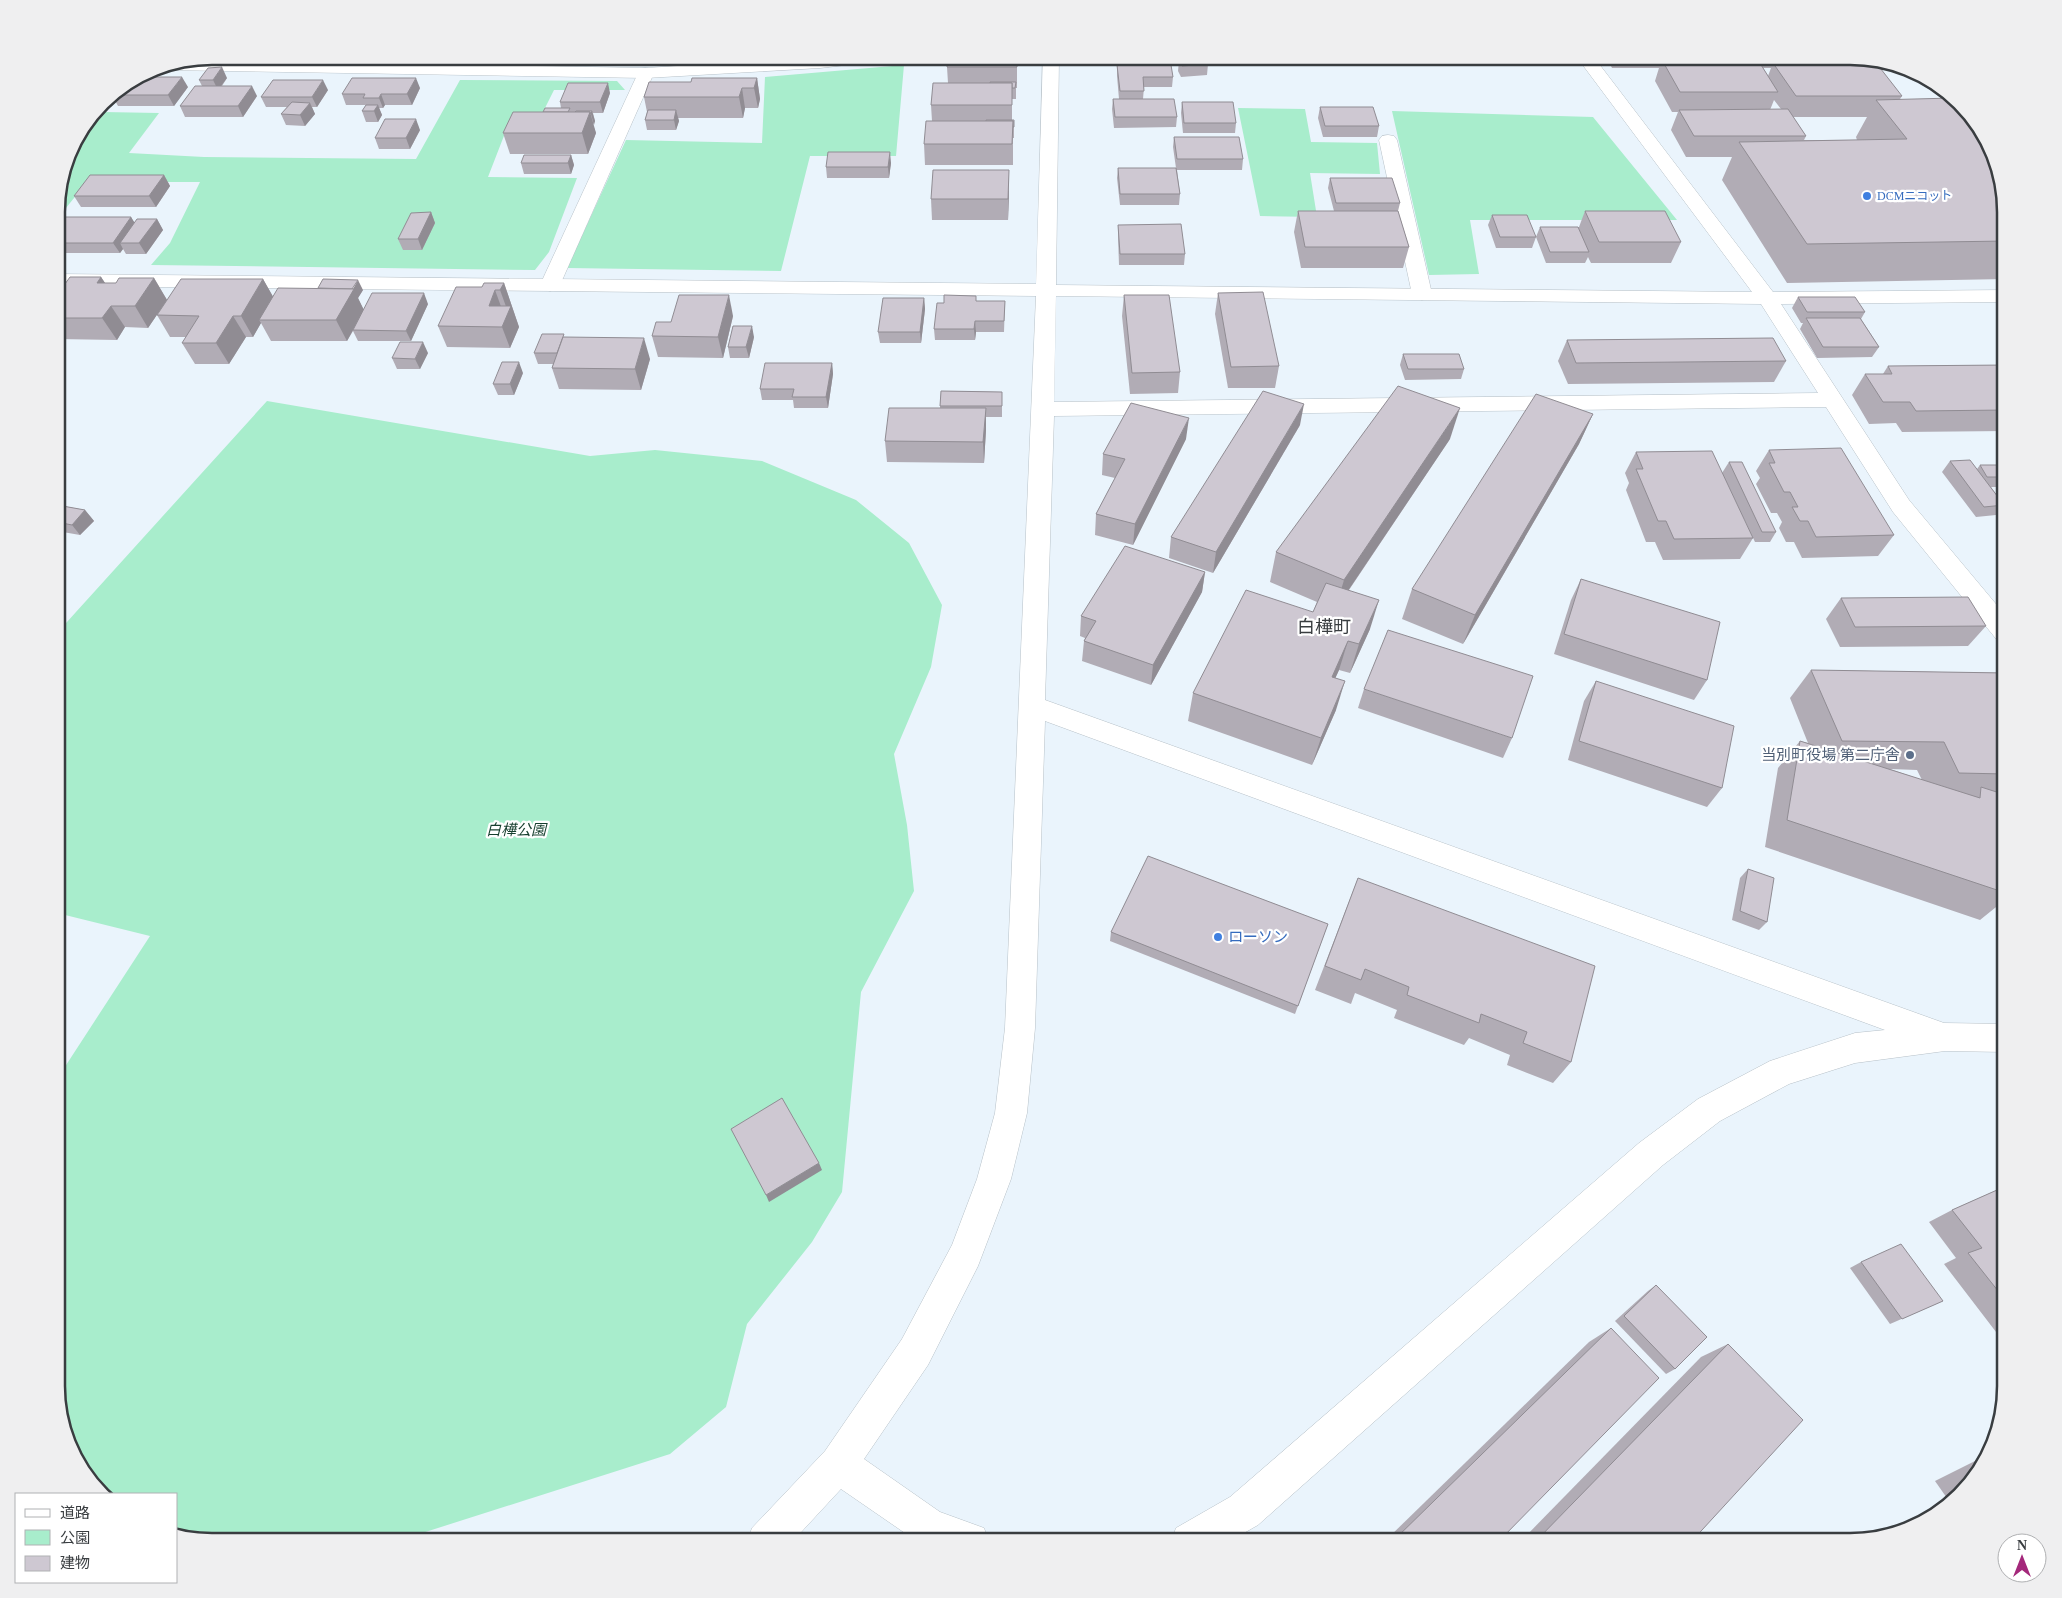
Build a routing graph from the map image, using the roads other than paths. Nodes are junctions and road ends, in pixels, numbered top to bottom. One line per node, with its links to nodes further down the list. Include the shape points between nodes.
1 (455, 65): 5 (street)
2 (731, 65): 5 (street)
3 (1051, 65): 9 (street)
4 (1591, 65): 12 (street)
5 (646, 73): 8 (street)
6 (1388, 140): 10 (street)
7 (65, 280): 8 (street)
8 (550, 285): 9 (street)
9 (1045, 290): 10 (street); 14 (street)
10 (1422, 294): 12 (street)
11 (1997, 296): 12 (street)
12 (1767, 298): 13 (street)
13 (1833, 400): 14 (street); 15 (street, via 1901,506)
14 (1043, 409): 16 (street)
15 (1997, 622)
16 (1032, 706): 17 (street); 19 (street, via 1020,1028 1008,1123 994,1179 966,1254 914,1352)
17 (1945, 1037): 18 (street); 22 (street, via 1855,1048 1780,1072 1710,1110 1651,1154 1244,1511)
18 (1997, 1038)
19 (838, 1464): 20 (street); 21 (street, via 929,1527)
20 (774, 1533)
21 (945, 1533)
22 (1206, 1533)

